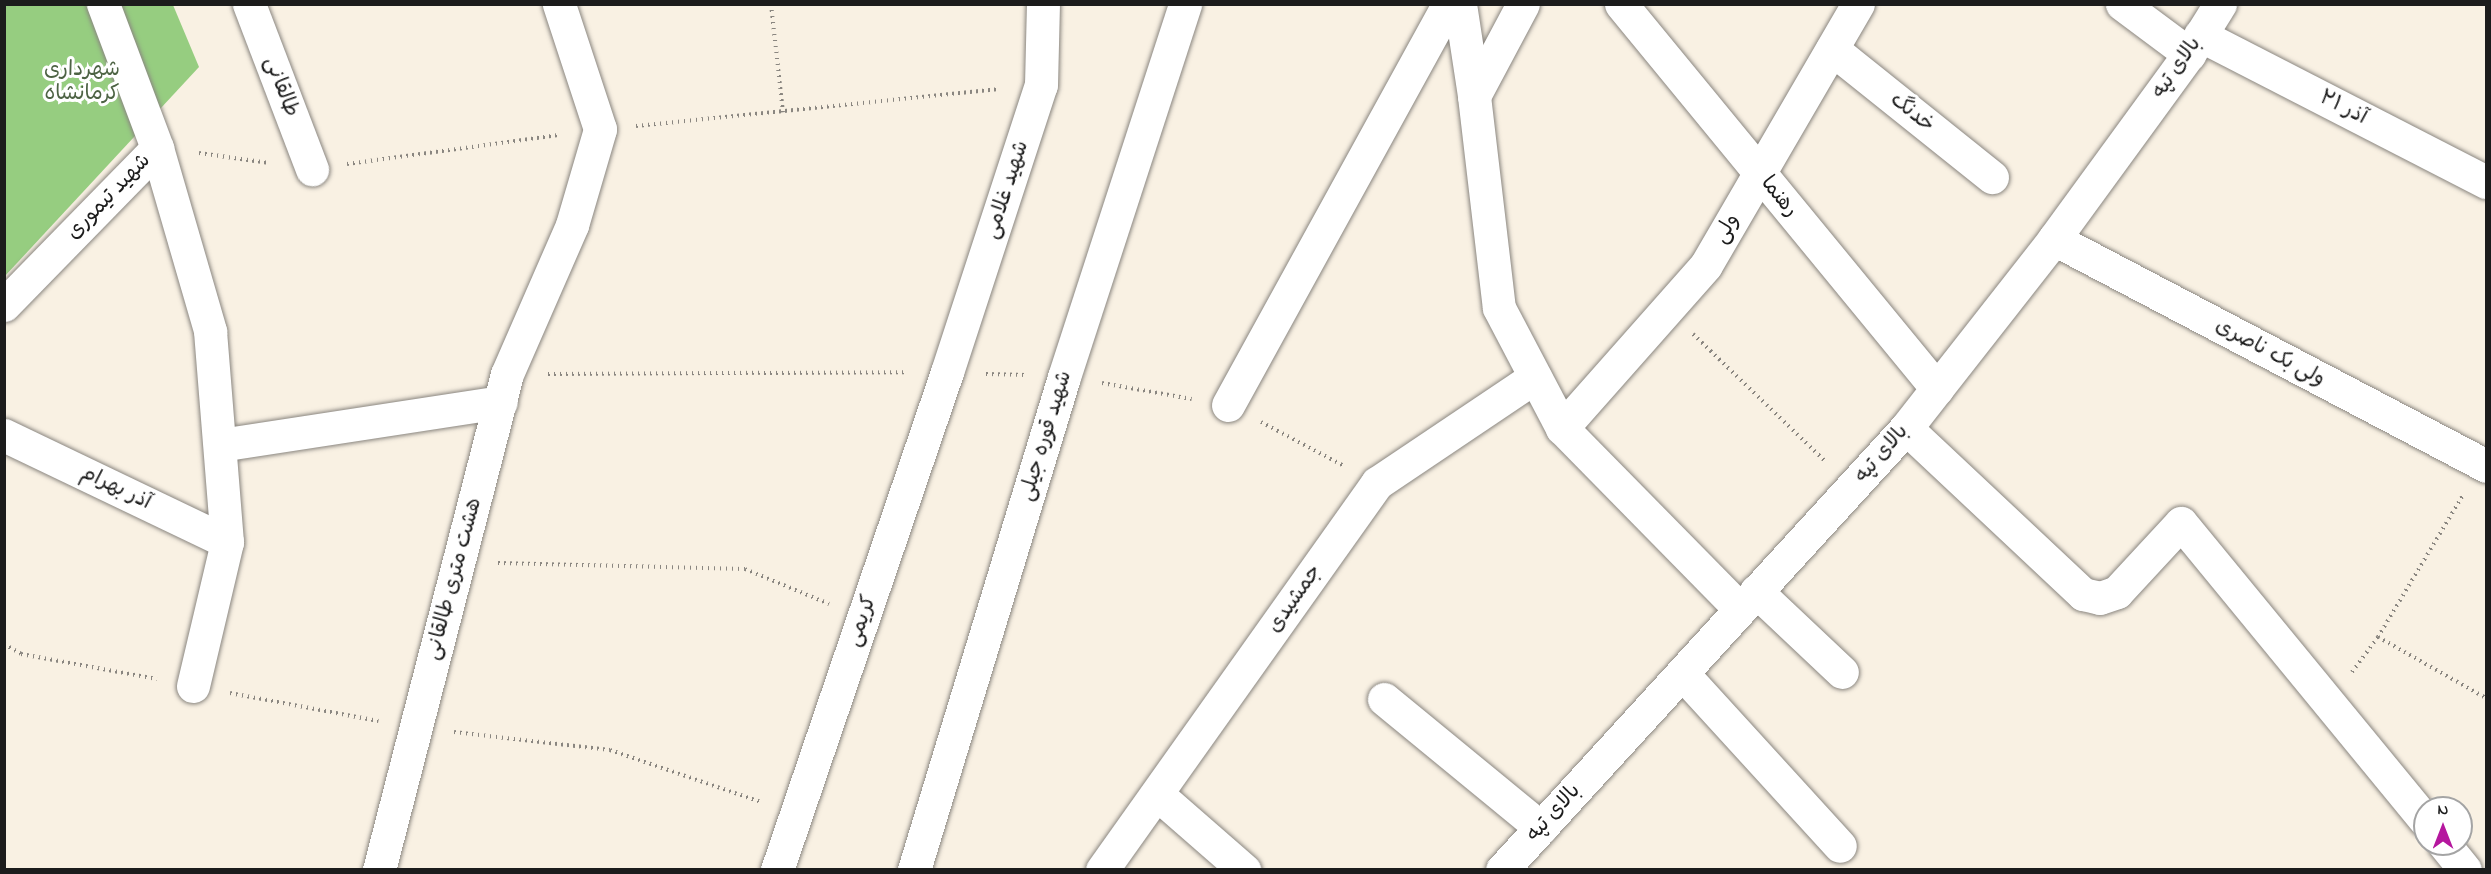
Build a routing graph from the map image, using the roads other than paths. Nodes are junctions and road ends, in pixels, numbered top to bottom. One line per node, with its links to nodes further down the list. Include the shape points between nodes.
1 (103, 4): 16 (street, شهید تیموری)
2 (249, 4): 17 (street, طالقانی)
3 (559, 4): 25 (street, هشت متری طالقانی, via 600,129 573,225)
4 (1043, 4): 23 (street, شهید غلامی, via 1041,85)
5 (1185, 4): 46 (street, شهید قوره جیلی, via 1064,377)
6 (1448, 4): 27 (street)
7 (1460, 4): 15 (street)
8 (1523, 4): 15 (street)
9 (1621, 4): 18 (street, رهنما)
10 (1858, 4): 14 (street, ولی)
11 (2122, 4): 13 (street, ۲۱ آذر)
12 (2220, 4): 13 (street, بالای تپه)
13 (2194, 45): 20 (street, ۲۱ آذر); 21 (street, بالای تپه)
14 (1832, 50): 18 (street, ولی); 19 (street, خدنگ)
15 (1474, 96): 24 (street, via 1499,308)
16 (157, 148): 22 (street, شهید تیموری); 31 (street, via 210,332)
17 (312, 169)
18 (1759, 173): 26 (street, رهنما); 28 (street, ولی, via 1706,265)
19 (1992, 177)
20 (2487, 182)
21 (2054, 239): 26 (street, بالای تپه); 32 (street, ولی بک ناصری)
22 (4, 305)
23 (947, 372): 45 (street, کریمی)
24 (1535, 377): 28 (street); 39 (street, جمشیدی, via 1377,483)
25 (504, 388): 31 (street); 44 (street, هشت متری طالقانی)
26 (1937, 389): 29 (street, بالای تپه)
27 (1228, 405)
28 (1562, 428): 34 (street)
29 (1906, 428): 34 (street, بالای تپه); 40 (street, via 2083,594 2100,598 2118,592 2181,523)
30 (4, 435): 33 (street, آذر بهرام)
31 (219, 445): 33 (street)
32 (2484, 465)
33 (227, 542): 37 (street)
34 (1748, 600): 35 (street); 36 (street, بالای تپه)
35 (1842, 672)
36 (1682, 673): 41 (street, بالای تپه); 42 (street)
37 (193, 686)
38 (1384, 699): 41 (street)
39 (1157, 794): 47 (street, جمشیدی); 48 (street)
40 (2413, 806)
41 (1541, 828): 49 (street, بالای تپه)
42 (1840, 846)
43 (2454, 856): 50 (street)
44 (379, 870)
45 (777, 870)
46 (914, 870)
47 (1102, 870)
48 (1244, 870)
49 (1502, 870)
50 (2465, 870)

